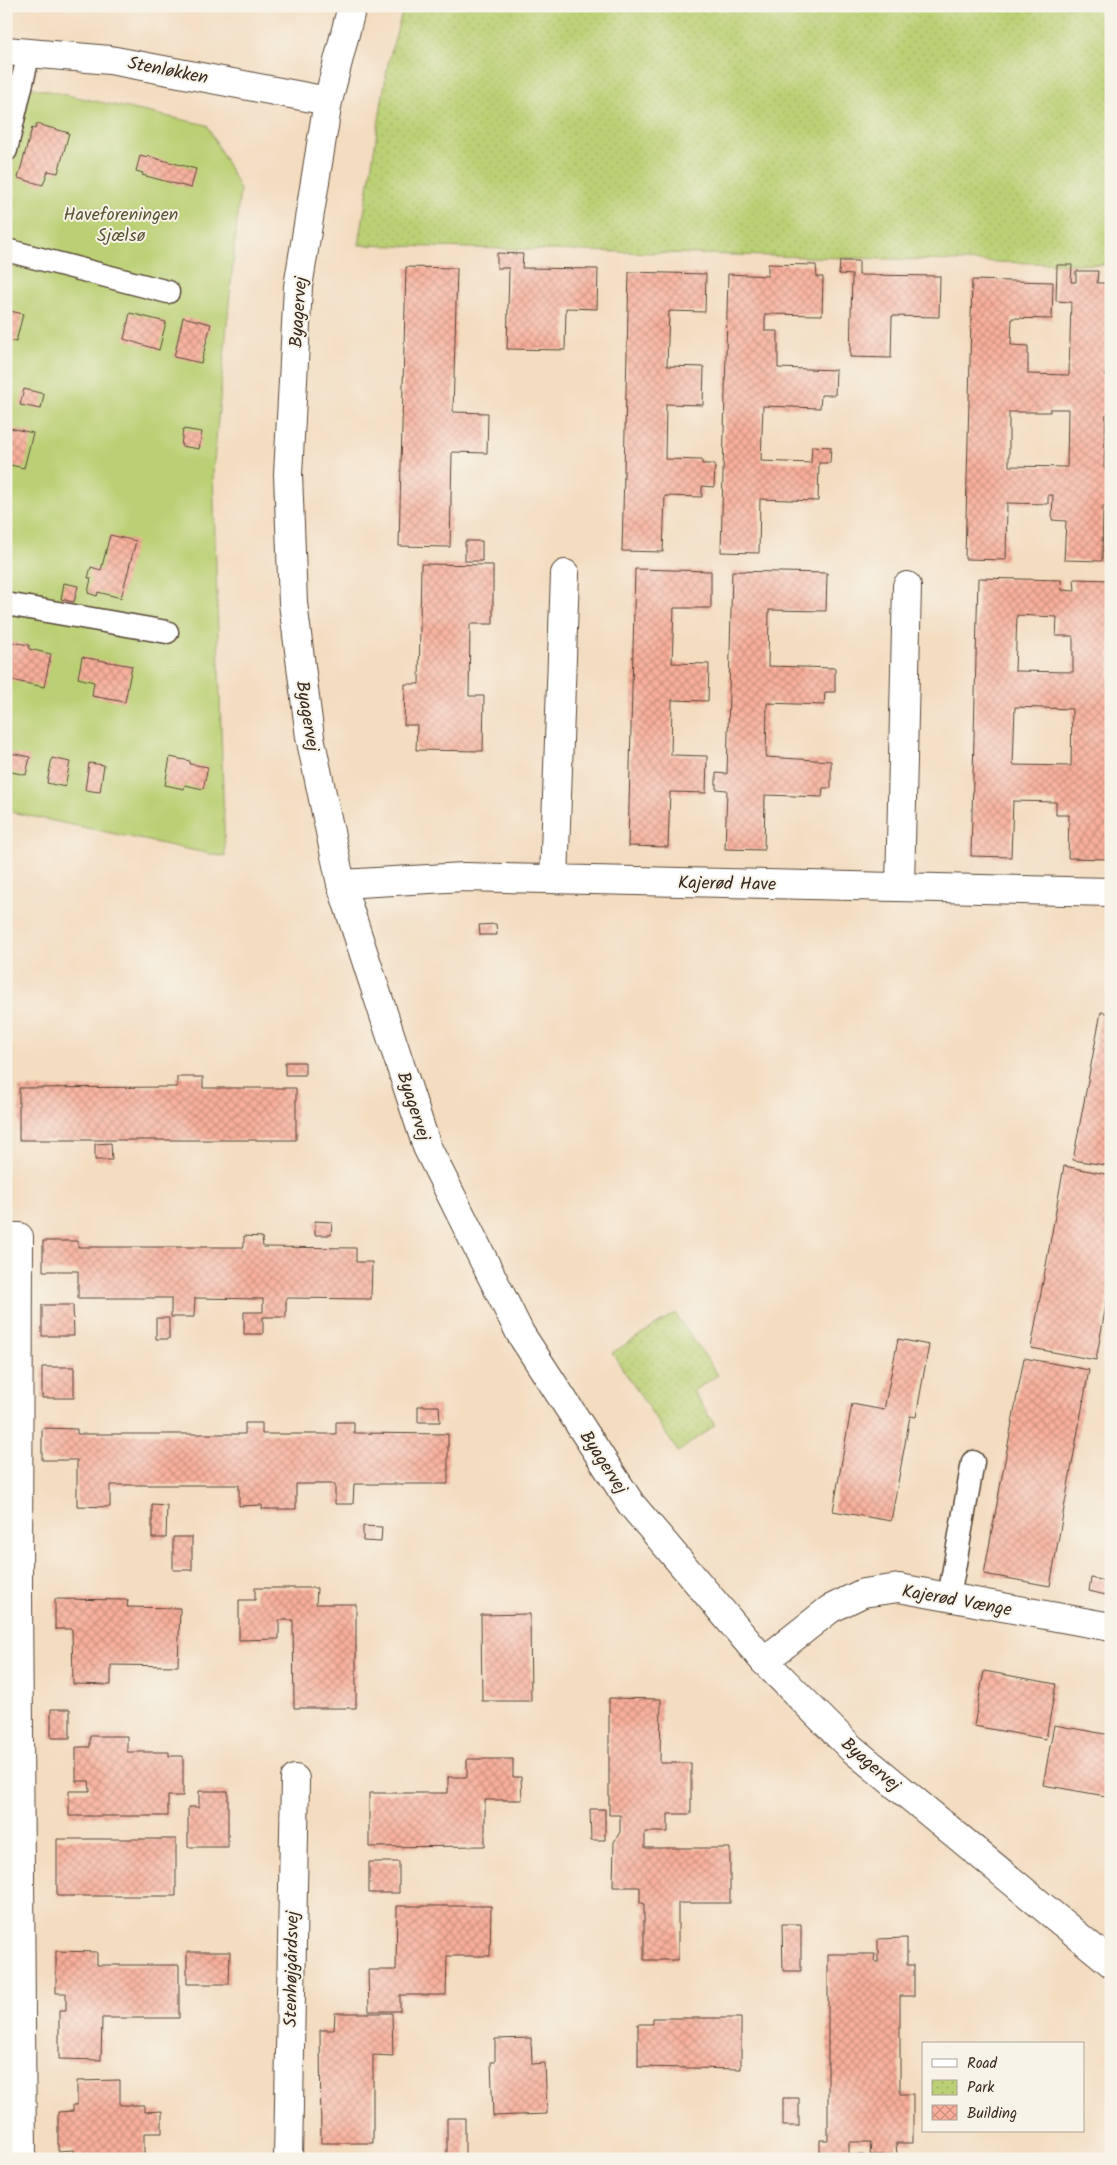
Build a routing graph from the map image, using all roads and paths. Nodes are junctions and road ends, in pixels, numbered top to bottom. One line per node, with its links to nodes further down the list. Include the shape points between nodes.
1 (352, 6): 3 (street, Byagervej)
2 (18, 52): 3 (street, Stenløkken, via 110,60); 4 (lane)
3 (328, 101): 12 (street, Byagervej, via 298,287 288,474 293,602 310,736)
4 (6, 150)
5 (6, 250): 6 (lane)
6 (168, 292)
7 (565, 574): 11 (street)
8 (907, 586): 13 (street)
9 (6, 604): 10 (lane)
10 (167, 632)
11 (554, 879): 12 (street, Kajerød Have, via 464,877); 13 (street, Kajerød Have)
12 (341, 884): 19 (street, Byagervej, via 427,1147 520,1332 631,1504)
13 (900, 887): 14 (street, Kajerød Have)
14 (1111, 892)
15 (6, 1237): 22 (street, via 19,1237)
16 (973, 1462): 17 (lane)
17 (949, 1597): 18 (street, Kajerød Vænge); 19 (street, Kajerød Vænge, via 899,1588 863,1594 830,1609)
18 (1111, 1627)
19 (764, 1661): 21 (street, Byagervej, via 851,1748)
20 (295, 1779): 23 (street, Stenhøjgårdsvej)
21 (1111, 1963)
22 (22, 2159)
23 (288, 2159)

